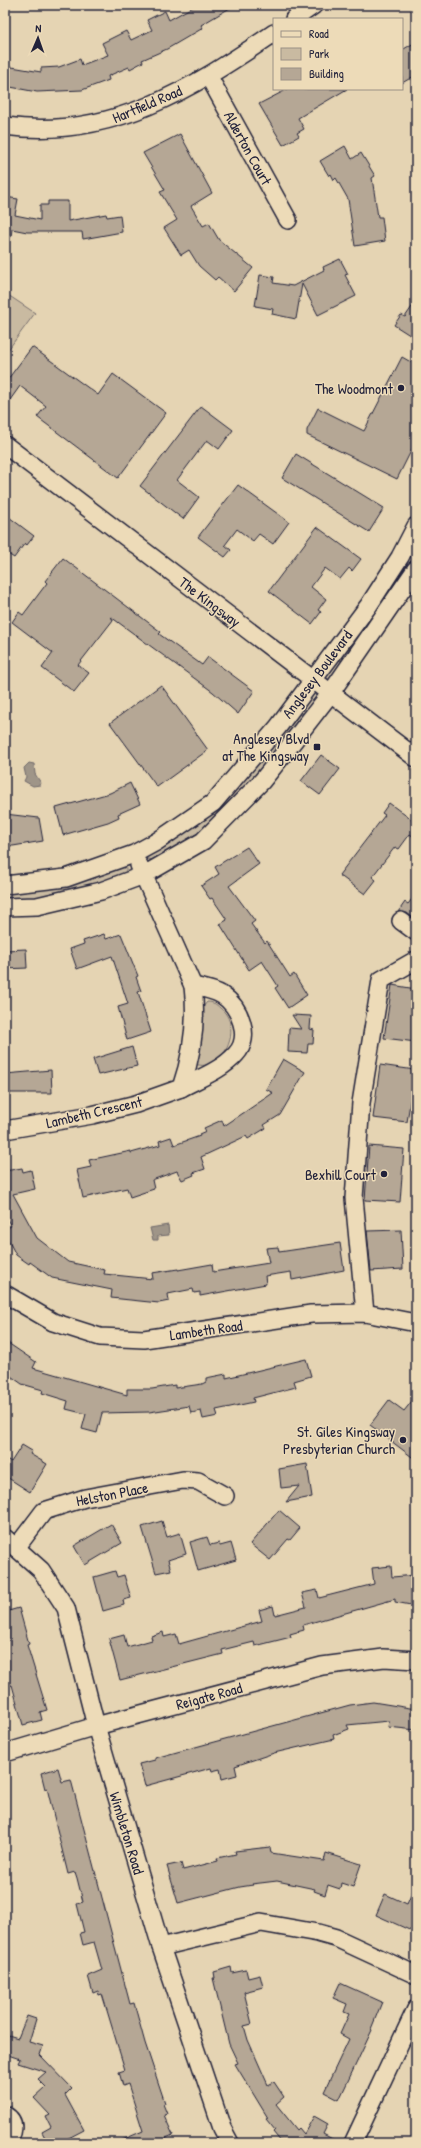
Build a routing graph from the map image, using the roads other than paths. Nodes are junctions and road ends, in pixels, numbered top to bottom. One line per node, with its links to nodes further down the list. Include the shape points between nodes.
1 (314, 5): 2 (street)
2 (295, 18)
3 (273, 33): 4 (street, Hartfield Road)
4 (209, 77): 5 (street, Hartfield Road, via 143,109 108,121 49,129); 6 (street, Alderton Court)
5 (5, 126)
6 (288, 220)
7 (5, 445): 10 (street, The Kingsway)
8 (416, 526): 10 (street, Anglesey Boulevard, via 400,557 369,605)
9 (416, 568): 11 (street, Anglesey Boulevard)
10 (312, 680): 11 (street, The Kingsway); 13 (street, Anglesey Boulevard, via 260,749 213,803)
11 (330, 694): 12 (street, The Kingsway); 14 (street, Anglesey Boulevard, via 262,781 203,840)
12 (416, 758)
13 (134, 854): 14 (street); 15 (street, Anglesey Boulevard, via 66,878)
14 (144, 875): 16 (street, Anglesey Boulevard, via 101,891 37,906); 20 (street)
15 (5, 885)
16 (5, 907)
17 (402, 921): 18 (street)
18 (416, 932)
19 (416, 960): 24 (street, via 381,980 361,1103 354,1198)
20 (193, 986): 21 (street, via 196,1006 189,1058); 21 (street, Lambeth Crescent, via 222,995 240,1017 244,1030 237,1053 226,1064)
21 (181, 1088): 22 (street, Lambeth Crescent, via 136,1104 92,1115)
22 (5, 1130)
23 (5, 1294): 24 (street, Lambeth Road, via 53,1322 100,1337 114,1338 144,1339 311,1314)
24 (365, 1314): 25 (street, Lambeth Road)
25 (416, 1323)
26 (224, 1496): 27 (street, Helston Place, via 198,1481 183,1480 85,1498 44,1511)
27 (10, 1543): 29 (street, Wimbleton Road, via 41,1570 66,1608)
28 (416, 1660): 29 (street, Reigate Road, via 384,1658 322,1666)
29 (96, 1726): 30 (street, Reigate Road); 31 (street, Wimbleton Road)
30 (5, 1753)
31 (161, 1946): 32 (street, via 260,1923 318,1932 336,1938); 36 (street, Wimbleton Road, via 212,2101)
32 (416, 1975)
33 (416, 2009): 37 (street)
34 (5, 2115): 35 (street, via 12,2123 13,2129)
35 (5, 2143)
36 (230, 2143)
37 (353, 2143)

